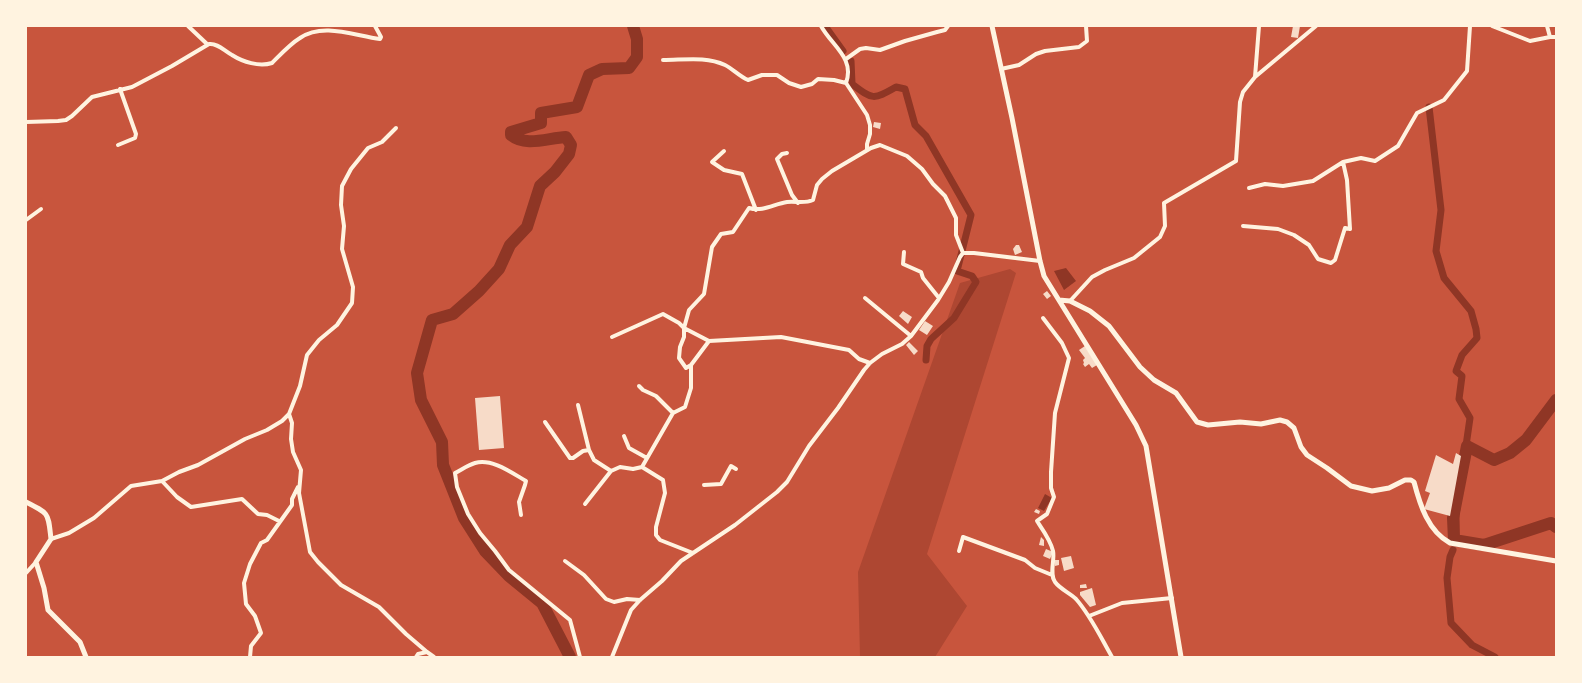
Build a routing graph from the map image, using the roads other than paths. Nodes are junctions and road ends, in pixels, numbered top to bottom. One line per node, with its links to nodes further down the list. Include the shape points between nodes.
1 (188, 26): 12 (street)
2 (375, 26): 15 (street, via 380,39 327,30 308,34 266,65 244,61 216,44)
3 (820, 26): 16 (street)
4 (948, 26): 16 (street, via 945,30 905,40 880,50 860,48)
5 (992, 26): 18 (street)
6 (1086, 26): 18 (street, via 1086,41 1083,45 1045,51 1019,65)
7 (1259, 26): 19 (street)
8 (1316, 26): 19 (street)
9 (1470, 26): 28 (street, via 1467,71 1444,100 1417,113 1398,146 1375,161 1360,158)
10 (1492, 26): 13 (street, via 1530,40)
11 (1547, 26): 13 (street)
12 (192, 28): 15 (street)
13 (1550, 36): 14 (street)
14 (1556, 37)
15 (207, 44): 21 (street, via 172,66 132,87)
16 (846, 59): 20 (street, via 849,68)
17 (663, 60): 20 (street, via 709,60 736,70 748,80 762,75 777,75 801,87 818,79)
18 (1001, 70): 38 (street)
19 (1255, 77): 42 (street, via 1243,92 1240,102 1236,161 1164,203 1165,226 1160,236 1134,258 1092,277)
20 (846, 83): 25 (street, via 867,115 870,134)
21 (120, 90): 22 (street, via 92,97 66,120); 24 (street, via 136,134 135,138)
22 (26, 122)
23 (396, 128): 53 (street, via 382,142 368,148 342,186 342,250 353,287 352,303 337,325 319,340 307,355 300,386)
24 (118, 145)
25 (867, 150): 30 (street, via 822,179 817,185 813,200); 37 (street, via 880,145 907,156 922,169 945,196 956,218 956,235)
26 (724, 151): 32 (street, via 712,162 724,170 742,174)
27 (787, 153): 30 (street, via 782,154 777,160)
28 (1344, 162): 29 (street, via 1313,181 1283,186 1265,184); 35 (street, via 1350,230 1345,228 1331,263 1318,259 1309,245 1294,235 1278,229)
29 (1249, 188)
30 (798, 203): 32 (street, via 788,202)
31 (41, 209): 34 (street)
32 (756, 210): 44 (street, via 749,208 733,232 721,234 712,247 704,294 689,310)
33 (26, 212): 34 (street)
34 (27, 219)
35 (1243, 226)
36 (904, 252): 40 (street, via 903,264 921,272)
37 (964, 253): 38 (street); 40 (street)
38 (1040, 261): 41 (street, via 1044,276)
39 (865, 298): 45 (street)
40 (939, 298): 45 (street)
41 (1059, 300): 42 (street); 76 (street, via 1144,440 1149,456)
42 (1070, 301): 72 (street, via 1090,311 1109,326 1140,367 1154,380 1176,393 1197,422 1208,425 1240,422 1261,424 1280,420 1287,422 1294,428 1307,455 1351,486 1372,491 1389,488 1405,480 1414,482 1428,520 1438,534 1450,543)
43 (1043, 318): 75 (street, via 1062,343 1069,358 1054,413 1051,472 1054,496 1046,514 1037,521 1053,552)
44 (684, 328): 46 (street, via 663,314); 47 (street); 49 (street, via 679,358 686,368)
45 (911, 336): 48 (street)
46 (612, 337)
47 (709, 341): 48 (street, via 781,337 849,350 859,360); 49 (street)
48 (870, 363): 70 (street, via 809,446 787,482 734,525)
49 (691, 366): 52 (street, via 691,388 685,406)
50 (639, 386): 52 (street, via 656,396)
51 (578, 405): 56 (street)
52 (673, 412): 57 (street)
53 (289, 414): 61 (street, via 266,430); 62 (street, via 292,423 293,452 301,470)
54 (545, 422): 56 (street, via 570,458)
55 (624, 436): 57 (street, via 629,448)
56 (589, 450): 60 (street, via 594,460)
57 (647, 458): 58 (street)
58 (642, 467): 60 (street, via 620,467); 70 (street, via 663,480 665,494 656,535 660,540)
59 (736, 469): 63 (street, via 731,466 721,484)
60 (611, 471): 65 (street)
61 (162, 481): 67 (street, via 191,507 242,499 258,514); 68 (street, via 131,486 94,518 69,533)
62 (300, 485): 67 (street, via 292,498 292,505); 79 (street, via 299,493 310,552 341,585 379,607)
63 (704, 485)
64 (26, 502): 68 (street, via 46,513 49,518)
65 (585, 504)
66 (521, 515): 84 (street, via 519,502 526,481 488,463 476,462 455,473 457,487 468,514 480,533 509,570 570,620)
67 (280, 521): 81 (street, via 261,544 250,564 244,583 246,604 255,616 260,633 251,646)
68 (51, 539): 73 (street)
69 (959, 550): 75 (street, via 964,537 1025,560 1035,568)
70 (693, 553): 77 (street)
71 (565, 561): 77 (street, via 584,575 606,599 614,602)
72 (1556, 561)
73 (36, 562): 74 (street); 80 (street, via 48,610 80,642)
74 (26, 573)
75 (1052, 575): 78 (street, via 1054,581 1075,598)
76 (1172, 598): 78 (street, via 1122,603); 87 (street)
77 (640, 600): 85 (street, via 631,610)
78 (1089, 616): 86 (street)
79 (427, 652): 82 (street); 83 (street)
80 (86, 657)
81 (250, 657)
82 (416, 657)
83 (434, 657)
84 (580, 657)
85 (612, 657)
86 (1112, 657)
87 (1181, 657)

